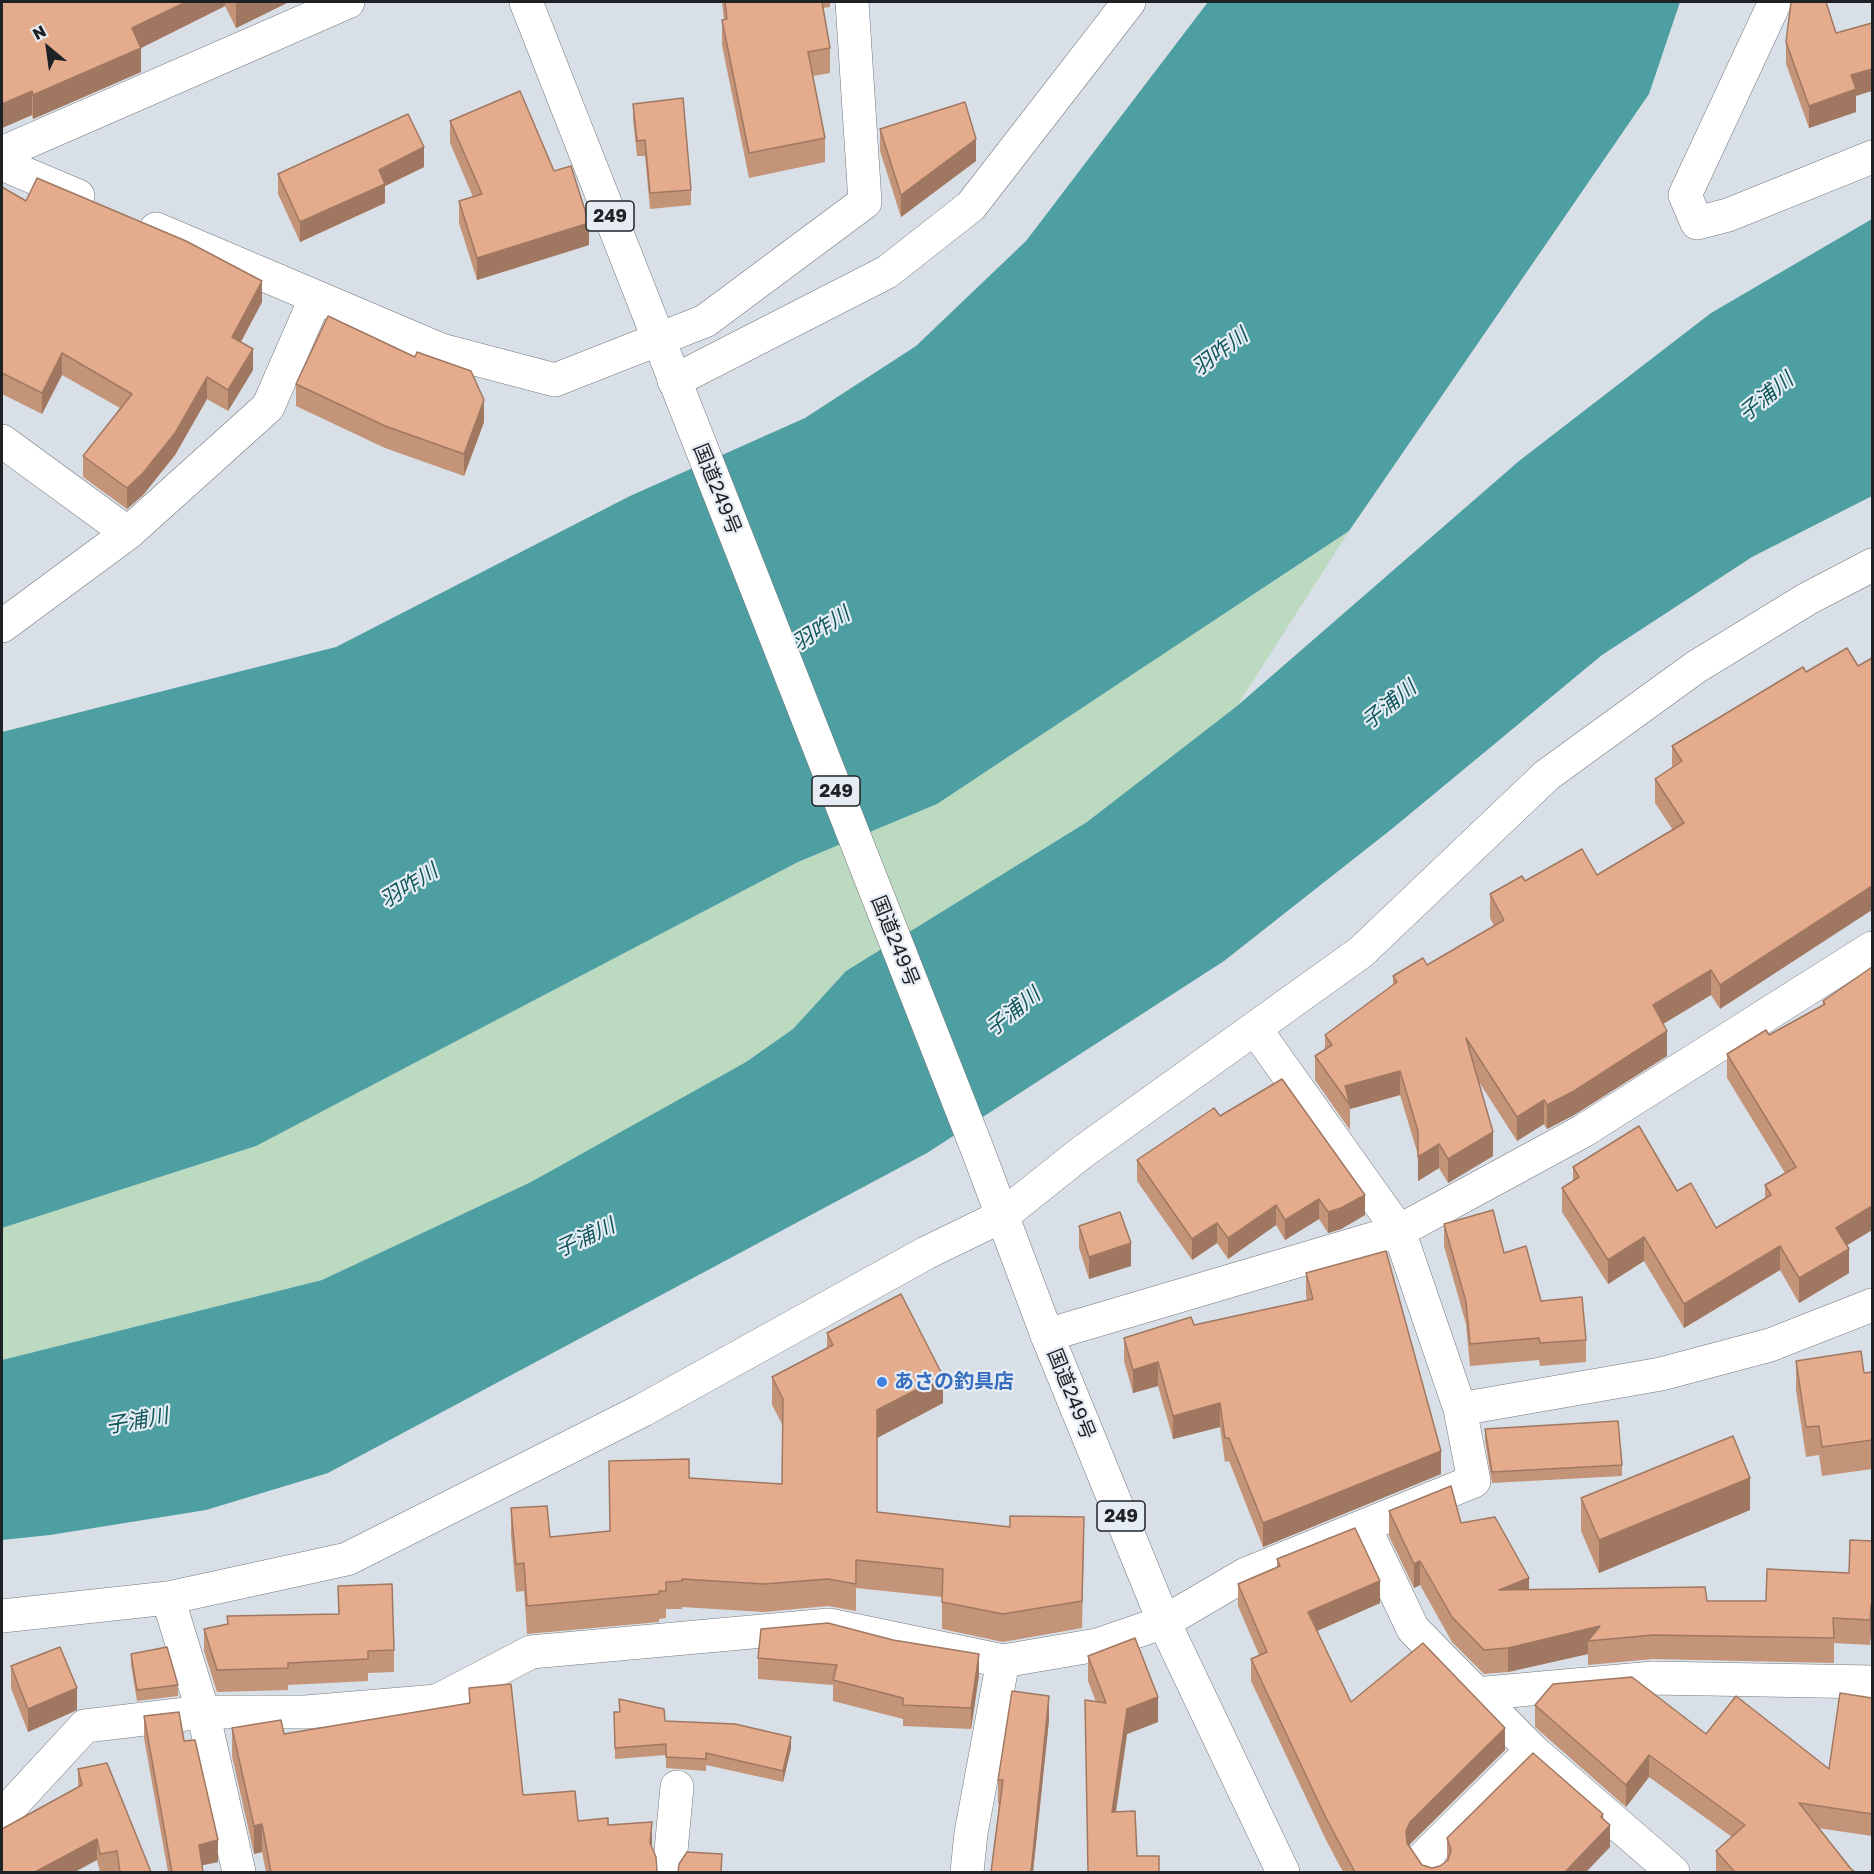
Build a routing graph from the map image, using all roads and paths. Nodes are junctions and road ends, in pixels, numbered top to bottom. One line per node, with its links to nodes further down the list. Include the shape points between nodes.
1 (348, 2): 6 (main road)
2 (526, 2): 10 (main road, 国道249号 / 249)
3 (852, 2): 10 (main road, via 865,202 705,321)
4 (1129, 2): 11 (main road, via 972,206 887,272)
5 (1775, 2): 7 (main road, via 1685,195 1697,223 1728,215)
6 (2, 153)
7 (1872, 157)
8 (2, 164): 9 (main road)
9 (316, 297): 10 (main road, via 441,350 555,380); 13 (main road, via 268,407)
10 (658, 340): 11 (main road, 国道249号 / 249)
11 (674, 381): 18 (main road, 国道249号 / 249)
12 (2, 441): 13 (main road)
13 (128, 533): 15 (main road)
14 (1872, 565): 17 (main road, via 1807,599 1696,667 1546,776 1361,952)
15 (2, 626)
16 (1872, 948): 19 (main road, via 1583,1131)
17 (1256, 1030): 18 (main road, via 1081,1153); 19 (main road)
18 (1002, 1216): 21 (main road, 国道249号 / 249); 24 (main road, via 926,1253 643,1410 347,1559)
19 (1399, 1231): 21 (main road); 22 (main road)
20 (1872, 1305): 22 (main road, via 1770,1346 1661,1374)
21 (1047, 1335): 26 (main road, 国道249号 / 249)
22 (1460, 1409): 23 (main road, via 1474,1480)
23 (1364, 1526): 26 (main road, via 1246,1574); 29 (main road, via 1413,1629)
24 (168, 1598): 25 (main road); 30 (main road)
25 (2, 1616)
26 (1164, 1622): 27 (main road, via 1098,1645); 37 (main road, 国道249号 / 249)
27 (1003, 1661): 30 (main road, via 829,1625 531,1652 438,1701 306,1712); 36 (main road)
28 (1872, 1682): 29 (main road, via 1653,1678)
29 (1475, 1694): 31 (main road)
30 (203, 1712): 33 (main road, via 85,1726); 34 (main road)
31 (1532, 1750): 38 (main road, via 1424,1857); 39 (main road)
32 (677, 1787): 35 (main road)
33 (2, 1816)
34 (239, 1872)
35 (669, 1872)
36 (967, 1872)
37 (1283, 1872)
38 (1432, 1872)
39 (1673, 1872)

